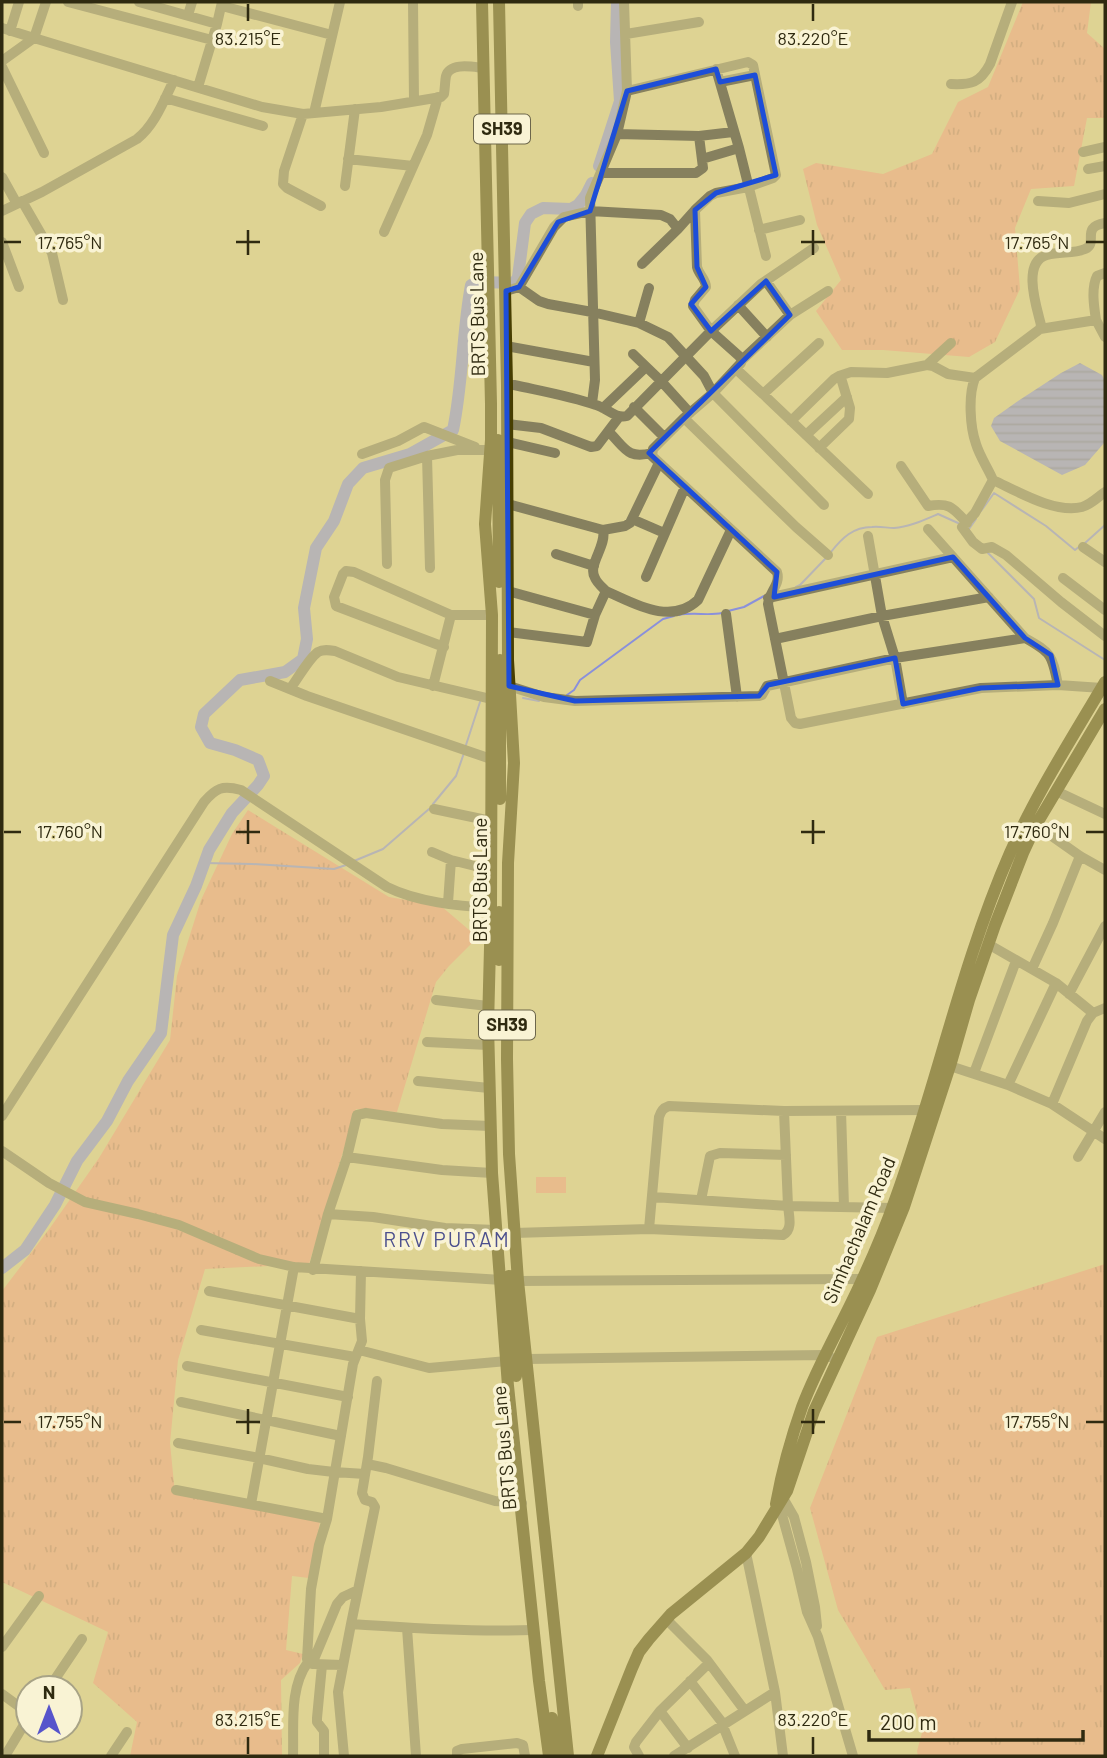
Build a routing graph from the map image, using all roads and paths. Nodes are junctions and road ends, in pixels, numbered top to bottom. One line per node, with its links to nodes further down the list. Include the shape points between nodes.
1 (19, 2): 17 (street)
2 (46, 2): 20 (street)
3 (68, 2): 21 (street)
4 (139, 2): 14 (street)
5 (192, 2): 14 (street)
6 (340, 2): 19 (street)
7 (412, 2): 34 (street)
8 (482, 2): 24 (main road, SH39)
9 (490, 2): 68 (main road, BRTS Bus Lane)
10 (499, 2): 68 (main road, SH39)
11 (624, 2): 18 (street)
12 (1012, 2): 29 (street, via 985,74 975,82)
13 (222, 4): 16 (street); 19 (street)
14 (188, 16): 16 (street)
15 (699, 22): 18 (street)
16 (218, 24): 21 (street)
17 (6, 29): 20 (street)
18 (626, 34): 31 (street)
19 (332, 35): 36 (street)
20 (34, 38): 22 (street); 27 (street)
21 (212, 40): 30 (street)
22 (2, 61)
23 (2, 67): 44 (street)
24 (484, 68): 32 (street, via 449,69 444,94); 68 (main road, SH39)
25 (716, 69): 26 (street, via 748,62); 28 (street); 31 (street)
26 (755, 75): 28 (street); 53 (street, via 776,175)
27 (174, 79): 30 (street); 33 (street)
28 (720, 82): 38 (street)
29 (951, 83)
30 (198, 87): 36 (street, via 262,107)
31 (627, 91): 39 (street)
32 (438, 97): 34 (street); 47 (street)
33 (165, 98): 37 (street); 56 (street, via 137,139)
34 (414, 102): 35 (street)
35 (355, 109): 36 (street); 45 (street)
36 (309, 113): 57 (street, via 284,171 284,184)
37 (263, 126)
38 (733, 132): 40 (street); 42 (street)
39 (617, 134): 40 (street); 50 (street)
40 (699, 136): 46 (street)
41 (1105, 147): 43 (street)
42 (739, 148): 46 (street); 53 (street)
43 (1083, 152)
44 (44, 153)
45 (348, 159): 47 (street); 52 (street)
46 (702, 159): 50 (street, via 703,168 696,173)
47 (413, 166): 65 (street)
48 (1105, 166): 49 (street)
49 (1088, 169)
50 (601, 173): 60 (street, via 590,198)
51 (2, 177): 56 (street)
52 (345, 186)
53 (748, 187): 58 (street, via 716,193); 64 (street)
54 (1105, 194): 55 (street, via 1069,203)
55 (1038, 201)
56 (20, 203): 59 (street); 78 (street, via 52,253)
57 (321, 206)
58 (695, 210): 63 (street); 85 (street, via 697,267 706,287 693,306)
59 (2, 211)
60 (590, 211): 63 (street, via 661,215); 77 (street, via 558,222); 80 (street)
61 (800, 220): 64 (street)
62 (1105, 223): 84 (street, via 1092,228 1089,247 1048,254 1036,263 1032,292)
63 (678, 229): 71 (street)
64 (759, 230): 69 (street)
65 (384, 232)
66 (2, 242): 70 (street)
67 (814, 248): 73 (street)
68 (497, 256): 77 (main road, SH39)
69 (765, 256)
70 (6, 264): 74 (street)
71 (642, 264)
72 (1105, 273): 82 (street, via 1094,282)
73 (766, 281): 79 (street); 81 (street)
74 (19, 287)
75 (649, 288): 83 (street)
76 (828, 290): 81 (street)
77 (503, 291): 80 (street); 90 (main road, SH39); 116 (main road, SH39); 231 (main road, BRTS Bus Lane, via 499,940 501,1130)
78 (63, 300)
79 (738, 305): 85 (street); 86 (street)
80 (592, 312): 83 (street); 93 (street)
81 (790, 315): 86 (street)
82 (1096, 320): 84 (street); 87 (street)
83 (639, 323): 92 (street, via 668,337)
84 (1040, 329): 98 (street)
85 (711, 331): 92 (street); 94 (street)
86 (767, 337): 94 (street)
87 (1105, 337)
88 (819, 343): 102 (street)
89 (951, 343): 95 (street)
90 (506, 346): 93 (street); 100 (main road, SH39)
91 (633, 354): 96 (street)
92 (686, 355): 99 (street); 101 (street)
93 (594, 362): 104 (street)
94 (739, 364): 101 (street); 102 (street)
95 (927, 365): 97 (street); 98 (street)
96 (646, 367): 99 (street); 106 (street)
97 (839, 376): 103 (street); 109 (street)
98 (975, 378): 123 (street, via 970,401 976,444)
99 (661, 381): 105 (street); 107 (street)
100 (508, 385): 104 (street); 110 (main road, SH39)
101 (713, 393): 107 (street); 128 (street)
102 (763, 394): 109 (street)
103 (848, 397): 112 (street); 115 (street, via 849,419)
104 (592, 404): 106 (street)
105 (634, 407): 108 (street); 113 (street)
106 (603, 408): 108 (street)
107 (687, 416): 113 (street); 138 (street)
108 (619, 417): 111 (street)
109 (791, 421): 112 (street)
110 (507, 424): 111 (street, via 541,428 591,447); 114 (main road, SH39)
111 (609, 432): 118 (street, via 631,454)
112 (806, 435): 115 (street)
113 (664, 436): 118 (street)
114 (508, 442): 117 (street); 127 (main road, SH39)
115 (819, 448): 126 (street)
116 (486, 450): 119 (street, via 426,427); 120 (street); 154 (main road, SH39, via 485,524)
117 (555, 453)
118 (652, 453): 121 (street)
119 (362, 454)
120 (427, 456): 141 (street, via 386,473); 143 (street)
121 (659, 463): 124 (street); 129 (street)
122 (901, 466): 130 (street, via 929,506 953,508)
123 (993, 480): 125 (street, via 1064,507 1084,507); 130 (street)
124 (685, 487): 133 (street); 145 (street)
125 (1105, 492)
126 (868, 494)
127 (508, 504): 132 (street); 147 (main road, SH39)
128 (824, 505)
129 (632, 519): 132 (street, via 625,526); 134 (street)
130 (965, 525): 158 (street, via 973,542 1006,555)
131 (928, 529): 139 (street)
132 (603, 530): 142 (street, via 604,543)
133 (731, 530): 148 (street, via 698,600 689,607 658,612); 149 (street, via 777,572 779,578)
134 (662, 532)
135 (867, 536): 144 (street)
136 (1083, 547): 140 (street)
137 (556, 554): 142 (street)
138 (828, 555)
139 (953, 557): 144 (street); 150 (street)
140 (1105, 562)
141 (387, 564)
142 (594, 566): 148 (street, via 595,579)
143 (430, 568)
144 (874, 576): 149 (street); 156 (street)
145 (646, 577)
146 (1063, 578): 151 (street)
147 (508, 591): 155 (street); 157 (main road, SH39)
148 (606, 591): 155 (street)
149 (770, 595): 160 (street)
150 (989, 597): 156 (street); 159 (street)
151 (1105, 610)
152 (726, 614): 170 (street)
153 (451, 615): 154 (street); 161 (street); 161 (street, via 349,571 343,574 334,597 336,606)
154 (492, 615): 171 (main road, SH39)
155 (595, 615): 157 (street, via 587,642)
156 (883, 616): 160 (street); 162 (street)
157 (508, 632): 167 (main road, SH39)
158 (1105, 636)
159 (1026, 638): 162 (street); 165 (street, via 1051,655)
160 (775, 639): 164 (street)
161 (444, 647): 166 (street)
162 (895, 658): 164 (street); 172 (street)
163 (270, 681): 169 (street)
164 (784, 683): 170 (street, via 767,686 759,696); 172 (street, via 791,718 800,724)
165 (1058, 685): 168 (street); 172 (street, via 981,688)
166 (433, 686): 169 (street, via 327,650 313,657); 171 (street)
167 (509, 686): 170 (street, via 575,701); 226 (main road, SH39, via 514,780 508,849 506,1059)
168 (1104, 687): 180 (main road, Simhachalam Road)
169 (290, 690): 175 (street)
170 (737, 696)
171 (491, 699): 175 (main road, SH39)
172 (903, 704)
173 (1105, 709): 174 (main road)
174 (1101, 725): 176 (main road)
175 (491, 759): 179 (main road, SH39)
176 (1056, 791): 178 (street); 180 (main road)
177 (434, 809): 179 (street)
178 (1105, 814)
179 (491, 821): 184 (main road, SH39)
180 (1031, 822): 182 (street); 189 (main road); 199 (main road, Simhachalam Road, via 1010,855 964,976)
181 (432, 852): 183 (street)
182 (1080, 856): 185 (street); 191 (street)
183 (451, 860): 184 (street); 186 (street)
184 (491, 870): 187 (main road, SH39)
185 (1105, 870)
186 (448, 903): 187 (street); 209 (street, via 399,893 241,790 226,786 212,792)
187 (491, 908): 195 (main road, SH39)
188 (1105, 926): 193 (street)
189 (988, 944): 190 (street); 199 (main road)
190 (1016, 961): 191 (street); 200 (street)
191 (1032, 969): 192 (street)
192 (1056, 983): 193 (street); 202 (street)
193 (1069, 993): 196 (street)
194 (436, 1000): 195 (street)
195 (488, 1006): 198 (main road, SH39)
196 (1102, 1010): 204 (street, via 1087,1021)
197 (427, 1042): 198 (street)
198 (488, 1045): 203 (main road, SH39)
199 (944, 1065): 200 (street); 205 (main road, Simhachalam Road); 221 (main road)
200 (974, 1073): 202 (street)
201 (418, 1081): 203 (street)
202 (1008, 1085): 204 (street)
203 (489, 1088): 210 (main road, SH39)
204 (1052, 1104): 211 (street)
205 (925, 1110): 207 (street); 221 (main road, Simhachalam Road)
206 (784, 1111): 207 (street); 214 (street); 218 (street, via 665,1107 659,1118)
207 (841, 1111): 222 (street)
208 (1105, 1112): 211 (street)
209 (2, 1116)
210 (490, 1126): 215 (street, via 361,1113 355,1120); 217 (main road, SH39)
211 (1093, 1131): 212 (street); 216 (street)
212 (1105, 1139)
213 (2, 1151): 227 (street, via 85,1202 179,1225 259,1259)
214 (786, 1155): 219 (street, via 713,1154 708,1159); 220 (street)
215 (347, 1157): 217 (street); 223 (street)
216 (1078, 1157)
217 (492, 1173): 225 (main road, SH39)
218 (653, 1197): 219 (street); 224 (street)
219 (701, 1200): 220 (street)
220 (788, 1206): 222 (street); 224 (street, via 790,1228 783,1235)
221 (897, 1206): 222 (street); 230 (main road, Simhachalam Road); 238 (main road, via 870,1290)
222 (844, 1207)
223 (328, 1214): 225 (street); 228 (street)
224 (649, 1229): 226 (street)
225 (496, 1230): 231 (main road, SH39)
226 (514, 1233): 231 (main road, SH39)
227 (294, 1268): 228 (street); 233 (street)
228 (313, 1270): 229 (street)
229 (361, 1271): 231 (street); 234 (street)
230 (862, 1279): 231 (street); 238 (main road, Simhachalam Road)
231 (509, 1280): 239 (main road, SH39); 240 (main road, SH39); 286 (main road, BRTS Bus Lane, via 547,1687)
232 (209, 1291): 233 (street)
233 (287, 1306): 234 (street); 236 (street)
234 (360, 1319): 237 (street, via 362,1341)
235 (201, 1329): 236 (street)
236 (279, 1345): 237 (street); 243 (street)
237 (357, 1354): 240 (street, via 429,1368); 244 (street)
238 (831, 1358): 239 (street); 255 (main road, Simhachalam Road, via 803,1406 786,1458)
239 (527, 1359): 287 (main road, SH39)
240 (506, 1361): 253 (main road, SH39)
241 (187, 1366): 243 (street)
242 (377, 1381): 250 (street)
243 (273, 1384): 244 (street); 246 (street)
244 (348, 1397): 247 (street)
245 (181, 1402): 246 (street)
246 (266, 1420): 247 (street); 249 (street)
247 (341, 1436): 251 (street)
248 (178, 1443): 249 (street)
249 (259, 1458): 251 (street); 254 (street)
250 (366, 1469): 251 (street); 253 (street, via 386,1468 495,1501); 258 (street, via 362,1497 375,1507)
251 (334, 1472): 256 (street)
252 (176, 1490): 254 (street)
253 (522, 1503): 263 (main road, SH39)
254 (251, 1504): 256 (street)
255 (779, 1505): 257 (main road, Simhachalam Road); 293 (street, via 794,1517 818,1637)
256 (327, 1519): 267 (street, via 311,1596)
257 (746, 1553): 260 (main road, Simhachalam Road); 271 (street)
258 (358, 1590): 261 (street); 267 (street, via 337,1604)
259 (39, 1596): 265 (street)
260 (666, 1619): 266 (street); 288 (main road, Simhachalam Road, via 639,1652)
261 (351, 1624): 262 (street); 268 (street)
262 (407, 1628): 263 (street); 282 (street)
263 (533, 1630): 285 (main road, SH39)
264 (82, 1639): 269 (street)
265 (2, 1647)
266 (709, 1662): 270 (street); 273 (street)
267 (314, 1664): 268 (street); 279 (street, via 300,1676 295,1695); 280 (street)
268 (342, 1665): 281 (street, via 338,1699)
269 (58, 1674)
270 (690, 1681): 272 (street); 274 (street)
271 (775, 1692): 273 (street); 292 (street)
272 (660, 1711): 276 (street); 289 (street, via 636,1742)
273 (745, 1711): 274 (street)
274 (723, 1725): 276 (street); 291 (street)
275 (127, 1732): 278 (street)
276 (688, 1748): 290 (street)
277 (490, 1751): 283 (street, via 458,1750); 284 (street, via 521,1743)
278 (111, 1756)
279 (293, 1756)
280 (324, 1756)
281 (344, 1756)
282 (416, 1756)
283 (457, 1756)
284 (525, 1756)
285 (549, 1756)
286 (559, 1756)
287 (568, 1756)
288 (596, 1756)
289 (639, 1756)
290 (674, 1756)
291 (735, 1756)
292 (783, 1756)
293 (853, 1756)

